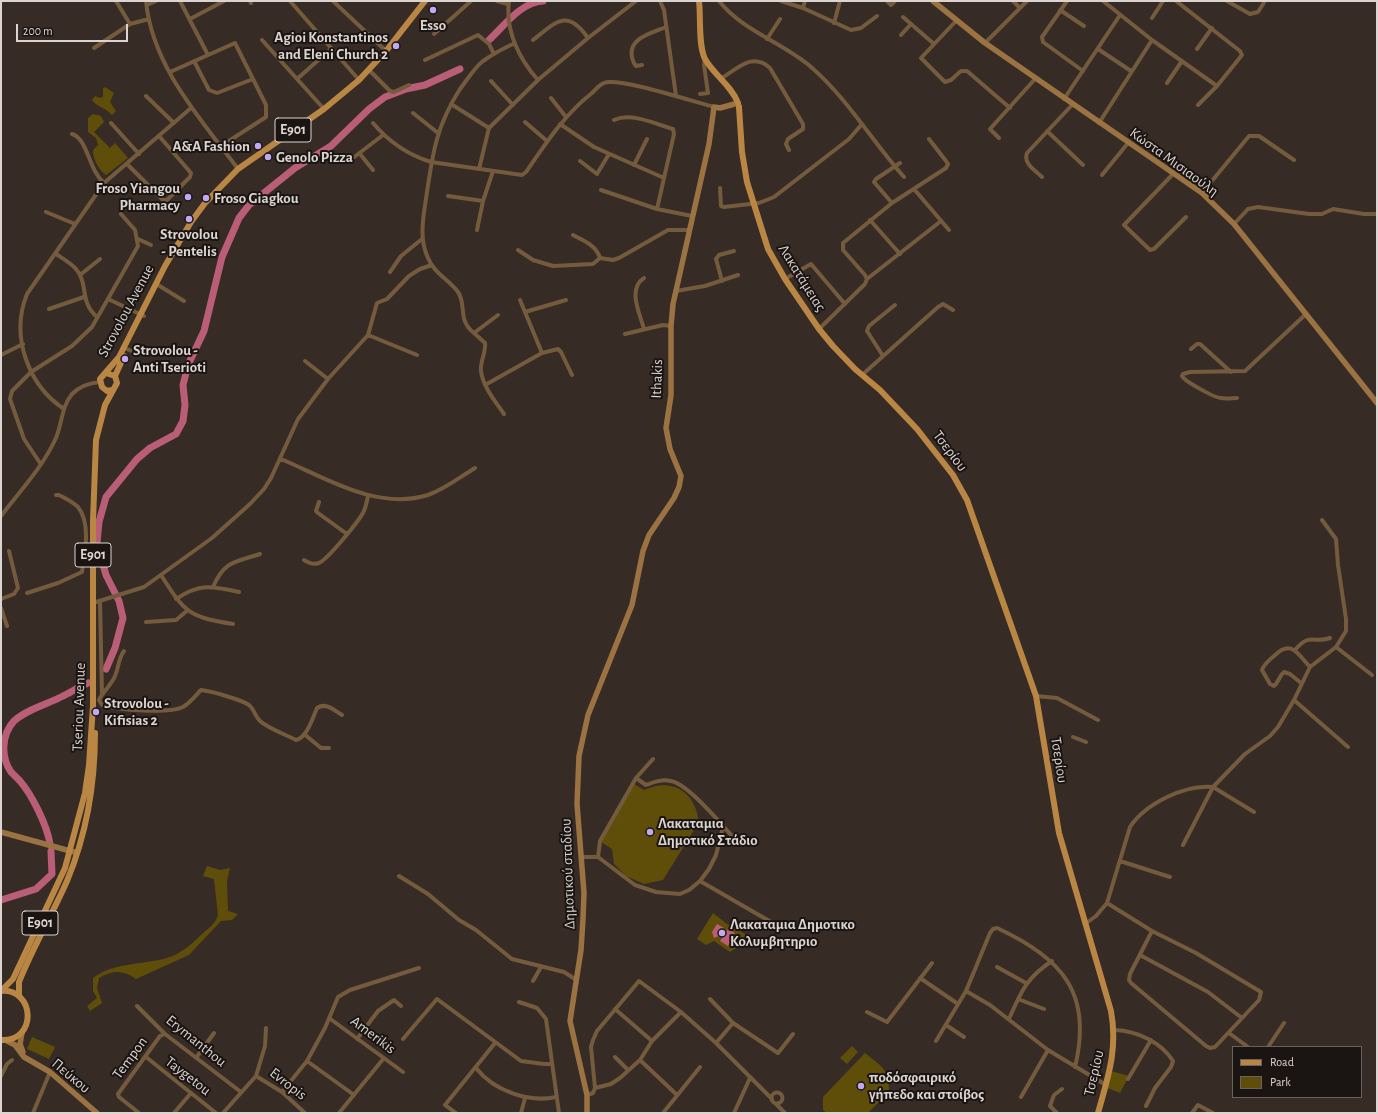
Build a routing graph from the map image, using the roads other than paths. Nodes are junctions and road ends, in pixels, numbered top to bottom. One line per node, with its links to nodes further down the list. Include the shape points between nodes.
1 (116, 1): 42 (street)
2 (156, 1): 29 (street)
3 (180, 1): 38 (street)
4 (224, 1): 38 (street)
5 (290, 1): 58 (street)
6 (333, 1): 61 (street)
7 (425, 1): 61 (main road, Strovolou Avenue / E901)
8 (471, 1): 47 (street)
9 (497, 1): 28 (street)
10 (636, 1): 49 (street)
11 (660, 1): 45 (street)
12 (699, 1): 64 (main road)
13 (719, 1): 50 (street, via 742,24)
14 (782, 1): 30 (street)
15 (805, 1): 30 (street)
16 (840, 1): 41 (street)
17 (887, 1): 18 (street, via 890,5)
18 (895, 1)
19 (933, 1): 40 (main road, Κώστα Μισιαούλη)
20 (1013, 1): 31 (street)
21 (1027, 1): 31 (street)
22 (1067, 1): 32 (street)
23 (1103, 1): 33 (street)
24 (1163, 1): 36 (street)
25 (1176, 1): 46 (street)
26 (1227, 1): 27 (street, via 1250,14 1258,12)
27 (1265, 1)
28 (509, 2): 54 (street)
29 (146, 3): 37 (street)
30 (803, 8): 41 (street)
31 (1020, 8): 55 (street)
32 (1060, 10): 44 (street); 70 (street, via 1042,37 1043,42)
33 (1120, 15): 53 (street); 59 (street)
34 (877, 16): 41 (street, via 856,30)
35 (903, 17): 43 (street)
36 (1152, 18)
37 (149, 19): 42 (street); 72 (street, via 158,51)
38 (190, 19): 63 (street)
39 (780, 19): 50 (street)
40 (956, 21): 55 (main road, Κώστα Μισιαούλη); 56 (street)
41 (834, 23)
42 (130, 24): 57 (street)
43 (911, 24): 48 (street); 56 (street)
44 (1084, 26)
45 (666, 27): 68 (street, via 648,34 633,44 630,50 633,63 636,66); 85 (street)
46 (1212, 28): 60 (street); 82 (street, via 1242,55)
47 (434, 34)
48 (901, 35)
49 (588, 38): 52 (street, via 580,26 564,20 551,26); 78 (street)
50 (767, 39): 106 (street, via 811,67)
51 (262, 40): 73 (street)
52 (533, 40)
53 (1152, 40): 67 (street); 71 (street)
54 (515, 43): 62 (street); 78 (street, via 526,67)
55 (985, 43): 76 (main road, Κώστα Μισιαούλη)
56 (934, 44): 95 (street, via 921,58 943,81 951,80 964,70)
57 (94, 48)
58 (332, 48): 73 (street); 77 (street)
59 (1098, 49): 70 (street); 71 (street)
60 (1197, 49)
61 (386, 51): 69 (main road, Strovolou Avenue / E901)
62 (494, 54): 65 (street, via 489,44 478,35); 88 (street, via 482,62)
63 (208, 55): 66 (street); 75 (street, via 235,43)
64 (705, 59): 74 (main road); 83 (street, via 708,92)
65 (424, 60)
66 (194, 61): 72 (street); 75 (street, via 209,90 213,92 217,93)
67 (1182, 61): 80 (street); 82 (street)
68 (642, 65)
69 (369, 70): 77 (main road, Strovolou Avenue / E901); 81 (street, via 390,91 394,92)
70 (1083, 71): 87 (street)
71 (1131, 71): 103 (street)
72 (170, 72): 94 (street)
73 (297, 78): 96 (street)
74 (722, 78): 90 (main road); 119 (street, via 756,60 763,61 770,68 803,124 803,129 788,139 786,144)
75 (253, 79): 118 (street, via 266,105 266,117)
76 (1035, 79): 87 (main road, Κώστα Μισιαούλη); 95 (street)
77 (359, 80): 96 (main road, Strovolou Avenue / E901)
78 (538, 80): 89 (street)
79 (491, 81): 89 (street)
80 (1167, 83)
81 (410, 85)
82 (1217, 86): 92 (street)
83 (700, 94)
84 (146, 96): 102 (street)
85 (676, 96): 93 (street); 98 (street, via 618,83 604,83 574,107)
86 (551, 98): 98 (street)
87 (1064, 99): 91 (main road, Κώστα Μισιαούλη)
88 (451, 104): 107 (street); 109 (street)
89 (513, 105): 107 (street)
90 (739, 105): 93 (main road); 149 (main road, Λακατάμειας, via 745,172)
91 (1072, 105): 103 (main road, Κώστα Μισιαούλη); 108 (street)
92 (1198, 105)
93 (714, 107): 154 (main road, Ithakis)
94 (191, 108): 102 (street); 118 (street)
95 (1010, 108): 113 (street, via 990,130)
96 (324, 109): 132 (main road, Strovolou Avenue / E901)
97 (413, 113): 109 (street)
98 (566, 117): 105 (street)
99 (614, 120): 140 (street, via 620,117 632,118 673,129)
100 (525, 122): 116 (street)
101 (111, 123): 120 (street)
102 (174, 123): 112 (street)
103 (1098, 123): 117 (main road, Κώστα Μισιαούλη)
104 (373, 124): 111 (street)
105 (560, 124): 116 (street); 122 (street)
106 (862, 124): 131 (street); 149 (street, via 849,139 782,193)
107 (489, 128): 133 (street)
108 (1047, 131): 130 (street); 139 (street, via 1025,158)
109 (438, 133): 126 (street)
110 (72, 134): 141 (street, via 82,140 91,167)
111 (383, 135): 121 (street); 126 (street, via 402,149)
112 (159, 136): 120 (street); 128 (street, via 191,173 167,200 163,200)
113 (999, 138)
114 (647, 139): 129 (street)
115 (930, 139): 143 (street, via 948,164 946,168)
116 (547, 141): 135 (street, via 522,175)
117 (1128, 143): 136 (main road, Κώστα Μισιαούλη); 137 (street)
118 (220, 146): 132 (street)
119 (789, 150)
120 (139, 154): 128 (street)
121 (360, 154): 124 (street); 134 (street)
122 (609, 154): 125 (street, via 597,174); 129 (street)
123 (1294, 160): 145 (street, via 1260,136 1249,136)
124 (349, 161)
125 (580, 161)
126 (432, 162): 133 (street); 165 (street)
127 (900, 163): 131 (street)
128 (127, 164): 141 (street)
129 (634, 165): 140 (street)
130 (1083, 165)
131 (894, 166): 138 (street); 148 (street, via 874,182)
132 (238, 169): 173 (main road, Strovolou Avenue / E901, via 198,212)
133 (479, 169): 135 (street)
134 (373, 170)
135 (493, 171): 147 (street)
136 (1174, 174): 145 (main road, Κώστα Μισιαούλη); 155 (street, via 1124,225 1150,250)
137 (1102, 175)
138 (904, 177)
139 (1042, 177)
140 (664, 178): 150 (street)
141 (104, 183): 158 (street)
142 (720, 188): 149 (street, via 721,206)
143 (914, 189): 148 (street); 157 (street)
144 (600, 190): 150 (street)
145 (1202, 193): 159 (main road, Κώστα Μισιαούλη)
146 (448, 196): 147 (street)
147 (483, 201): 160 (street)
148 (892, 203): 156 (street)
149 (753, 204): 179 (main road, Λακατάμειας, via 768,249)
150 (657, 209): 154 (street)
151 (46, 212): 158 (street)
152 (121, 214): 164 (street, via 135,230)
153 (1377, 214): 159 (street, via 1333,209 1322,214 1309,214 1258,207 1248,210)
154 (692, 216): 161 (main road, Ithakis)
155 (1186, 217)
156 (870, 220): 170 (street); 180 (street, via 842,246)
157 (941, 221): 162 (street); 170 (street)
158 (75, 224): 169 (street)
159 (1234, 224): 194 (main road, Κώστα Μισιαούλη)
160 (478, 230)
161 (689, 230): 171 (street, via 668,230 619,258); 183 (main road, Ithakis)
162 (949, 230)
163 (572, 235): 171 (street, via 592,245)
164 (138, 239): 166 (street); 185 (street, via 134,254)
165 (422, 239): 174 (street); 175 (street, via 401,256)
166 (151, 245)
167 (518, 250): 171 (street, via 533,260 553,266 593,264)
168 (734, 251): 181 (street, via 719,254 716,259)
169 (56, 254): 176 (street); 204 (street, via 24,302)
170 (900, 254): 180 (street)
171 (600, 258)
172 (100, 259): 176 (street)
173 (169, 261): 182 (main road, Strovolou Avenue / E901); 196 (main road, Strovolou Avenue / E901)
174 (432, 264): 201 (street, via 458,292 464,322); 203 (street, via 409,276 387,299 377,303)
175 (390, 272)
176 (80, 275): 184 (street)
177 (738, 275): 181 (street)
178 (644, 278): 199 (street, via 639,281 635,296)
179 (785, 279): 189 (street, via 811,264); 200 (main road, Λακατάμειας)
180 (867, 279): 189 (street)
181 (722, 281): 183 (street)
182 (158, 285): 188 (street); 196 (main road, Strovolou Avenue / E901)
183 (676, 290): 198 (main road, Ithakis)
184 (84, 297): 191 (street); 197 (street, via 91,312)
185 (108, 299): 196 (street); 197 (street)
186 (520, 300): 193 (street)
187 (566, 300): 193 (street)
188 (184, 301)
189 (845, 304): 200 (street)
190 (894, 304): 211 (street, via 869,326 867,331)
191 (49, 309)
192 (953, 310): 211 (street, via 943,304 938,307)
193 (525, 312): 207 (street)
194 (1306, 314): 214 (street, via 1245,371); 225 (main road, Κώστα Μισιαούλη)
195 (498, 315): 201 (street)
196 (142, 316): 205 (main road, Strovolou Avenue / E901); 215 (main road, Strovolou Avenue / E901, via 119,357)
197 (98, 317): 213 (street, via 78,341)
198 (671, 326): 199 (street); 256 (main road, Ithakis, via 671,378 666,428 670,449 681,476 674,498 648,535 632,605)
199 (644, 329): 202 (street)
200 (819, 329): 216 (main road, Λακατάμειας)
201 (474, 333): 221 (street, via 485,343 486,352 481,371)
202 (625, 334)
203 (368, 335): 210 (street); 219 (street)
204 (23, 344): 209 (street); 213 (street)
205 (127, 349): 208 (street); 218 (main road, Strovolou Avenue / E901)
206 (1191, 349): 214 (street, via 1200,344)
207 (542, 353): 217 (street, via 558,349); 221 (street)
208 (139, 354)
209 (1, 355)
210 (417, 355)
211 (883, 356): 216 (street)
212 (305, 361): 219 (street)
213 (31, 372): 227 (street, via 40,388); 231 (street, via 12,391 10,399 24,439)
214 (1231, 372): 224 (street, via 1190,372 1182,376 1189,384 1218,398)
215 (106, 373): 218 (main road); 220 (main road, E901)
216 (862, 374): 229 (main road, Λακατάμειας)
217 (572, 375)
218 (115, 376): 223 (main road, E901, via 117,384)
219 (328, 379): 230 (street, via 298,419)
220 (100, 382): 222 (main road, E901); 227 (street, via 79,388)
221 (486, 385): 228 (street)
222 (104, 389): 223 (main road); 226 (main road, Tseriou Avenue / E901)
223 (112, 390): 226 (main road, Tseriou Avenue / E901)
224 (1237, 398)
225 (1377, 403)
226 (105, 405): 239 (main road, Tseriou Avenue / E901, via 96,440)
227 (64, 409): 231 (street, via 55,441)
228 (504, 414)
229 (917, 429): 265 (main road, Τσερίου, via 953,475 967,500)
230 (281, 459): 234 (street); 244 (street, via 264,490 250,504 212,538)
231 (40, 464): 236 (street)
232 (475, 468): 234 (street, via 427,495 394,500)
233 (56, 495): 240 (street, via 77,506 83,516)
234 (368, 496): 238 (street, via 364,511)
235 (319, 502): 238 (street, via 316,511)
236 (1, 516)
237 (1322, 520): 258 (street, via 1336,538 1346,619 1346,631)
238 (347, 534): 243 (street, via 318,564)
239 (93, 538): 240 (street); 250 (main road, Tseriou Avenue / E901)
240 (85, 539): 247 (street, via 82,572)
241 (9, 551): 248 (street, via 18,588 14,594)
242 (260, 554): 245 (street, via 225,567)
243 (304, 560)
244 (162, 575): 249 (street); 250 (street, via 144,587)
245 (213, 587): 246 (street); 249 (street, via 200,587)
246 (239, 592)
247 (28, 593)
248 (1, 599)
249 (176, 599): 252 (street)
250 (96, 602): 264 (street); 268 (main road, Tseriou Avenue / E901)
251 (1, 608): 255 (street)
252 (188, 610): 253 (street, via 176,620); 254 (street, via 205,619)
253 (146, 622)
254 (233, 624)
255 (7, 626)
256 (618, 638): 285 (main road, Δημοτικού σταδίου, via 588,715 579,756 577,804)
257 (1330, 638): 259 (street, via 1322,641 1312,638 1302,642)
258 (1336, 647): 261 (street); 262 (street)
259 (1295, 650): 261 (street); 263 (street, via 1282,648 1262,670 1274,686 1284,672)
260 (124, 651): 264 (street, via 120,656 116,674)
261 (1310, 667): 263 (street)
262 (1372, 675)
263 (1301, 683): 266 (street)
264 (102, 696): 267 (street)
265 (1036, 696): 270 (street, via 1057,698); 292 (main road, Τσερίου, via 1059,833)
266 (1294, 700): 274 (street); 278 (street, via 1274,732 1245,754)
267 (100, 703): 268 (street); 271 (street, via 125,710 175,710 184,706 201,690 208,691 250,705 260,721 296,740)
268 (93, 704): 284 (main road, Tseriou Avenue / E901, via 86,788); 284 (main road, Tseriou Avenue / E901, via 95,755 91,797)
269 (342, 715): 271 (street, via 327,706 317,708)
270 (1098, 720)
271 (304, 734): 275 (street, via 321,748)
272 (1074, 737): 273 (street)
273 (1086, 742)
274 (1348, 746)
275 (330, 748)
276 (652, 759): 277 (street)
277 (636, 778): 280 (street, via 646,784 659,780 683,785); 286 (street, via 600,841)
278 (1213, 787): 279 (street); 283 (street); 287 (street, via 1206,786 1168,795 1136,819 1130,827)
279 (1254, 812)
280 (723, 827): 282 (street); 290 (street, via 716,855)
281 (1, 832): 284 (main road)
282 (733, 836)
283 (1183, 845)
284 (73, 852): 305 (main road, Tseriou Avenue / E901, via 22,962 13,979); 307 (main road, Tseriou Avenue / E901, via 58,901 21,976 18,985)
285 (581, 857): 286 (street); 302 (main road, Δημοτικού σταδίου, via 583,919 581,950)
286 (598, 857): 290 (street, via 635,884 656,892 680,894)
287 (1120, 861): 289 (street); 291 (street)
288 (399, 876): 298 (street, via 428,894 512,959)
289 (1170, 877)
290 (700, 881): 293 (street)
291 (1107, 902): 292 (street, via 1096,916); 294 (street)
292 (1085, 924): 325 (main road, Τσερίου, via 1106,989)
293 (778, 926)
294 (1152, 931): 295 (street); 319 (street, via 1196,953 1261,992 1259,1000)
295 (1140, 955): 319 (street, via 1208,992); 328 (street, via 1130,974 1131,983 1208,1047 1214,1047)
296 (1052, 961): 304 (street, via 1037,971); 306 (street, via 1031,946 994,928 990,932); 353 (street, via 1074,991 1079,1011 1080,1044)
297 (932, 963): 301 (street)
298 (541, 966): 302 (street, via 564,972); 303 (street)
299 (996, 967): 304 (street)
300 (419, 968): 318 (street, via 350,990 338,997)
301 (920, 978): 311 (street); 317 (street, via 887,1022)
302 (575, 979): 368 (main road, Δημοτικού σταδίου, via 570,1021)
303 (533, 980)
304 (1026, 983): 309 (street)
305 (1, 991): 307 (main road)
306 (966, 991): 311 (street); 320 (street)
307 (19, 996): 326 (main road, via 24,1002 28,1017)
308 (710, 999): 321 (street)
309 (1018, 999): 314 (street); 320 (street)
310 (519, 1002): 351 (street, via 537,1008 546,1019)
311 (958, 1004): 323 (street)
312 (137, 1006): 329 (street, Erymanthou)
313 (401, 1006): 331 (street, via 394,1000 378,1012)
314 (1044, 1009)
315 (615, 1010): 316 (street, via 639,981); 336 (street); 363 (street, via 597,1031 591,1047)
316 (680, 1012): 336 (street); 339 (street)
317 (867, 1012)
318 (329, 1018): 331 (street, Amerikis); 350 (street)
319 (1242, 1018): 328 (street)
320 (1009, 1019): 342 (street)
321 (734, 1023): 330 (street, via 778,1053); 339 (street)
322 (1284, 1023): 341 (street)
323 (946, 1025): 332 (street); 337 (street)
324 (266, 1028): 359 (street, via 265,1046)
325 (1115, 1030): 334 (street); 362 (main road, Τσερίου)
326 (22, 1033): 335 (main road); 347 (main road, Πεύκου, via 21,1046)
327 (214, 1033): 345 (street)
328 (1229, 1033): 340 (street)
329 (165, 1034): 344 (street, Tempon, via 160,1036); 345 (street, Erymanthou)
330 (793, 1034)
331 (357, 1038): 346 (street, Amerikis)
332 (964, 1038)
333 (403, 1039): 338 (street, via 437,999)
334 (1151, 1040): 361 (street); 376 (street, via 1173,1061)
335 (3, 1041): 347 (main road, Πεύκου, via 15,1045)
336 (652, 1041): 349 (street)
337 (936, 1041)
338 (495, 1043): 351 (street, via 521,1061); 354 (street)
339 (716, 1043): 360 (street)
340 (1247, 1046)
341 (1269, 1046)
342 (1048, 1050): 353 (street); 372 (street)
343 (615, 1057): 355 (street)
344 (146, 1058): 367 (street, Taygetou); 379 (street, Tempon, via 118,1094)
345 (196, 1058): 365 (street, Erymanthou)
346 (384, 1058): 357 (street, Amerikis); 369 (street)
347 (28, 1059): 356 (main road, Πεύκου)
348 (12, 1060): 358 (street)
349 (640, 1060): 355 (street); 370 (street)
350 (307, 1061): 366 (street); 369 (street)
351 (551, 1064): 371 (street)
352 (700, 1067): 370 (street)
353 (1075, 1067): 362 (street)
354 (476, 1068): 373 (street, via 504,1090); 385 (street, via 445,1105)
355 (628, 1070): 363 (street, via 616,1082)
356 (50, 1072): 377 (street); 378 (main road, Πεύκου)
357 (402, 1072)
358 (1, 1076)
359 (256, 1076): 365 (street); 366 (street, Evropis)
360 (750, 1078): 374 (street); 390 (street)
361 (1128, 1079)
362 (1106, 1085): 393 (main road, Τσερίου)
363 (595, 1088): 368 (street, via 593,1093)
364 (1062, 1089): 392 (street, via 1054,1095 1050,1106)
365 (241, 1092): 382 (street)
366 (282, 1092): 383 (street, Evropis)
367 (191, 1093): 380 (street); 381 (street, Taygetou)
368 (588, 1094): 388 (main road, Δημοτικού σταδίου)
369 (354, 1095): 384 (street)
370 (678, 1095): 389 (street)
371 (556, 1097): 373 (street); 387 (street)
372 (1021, 1097)
373 (525, 1098): 386 (street)
374 (772, 1099): 375 (street); 375 (street, via 774,1094 782,1095 783,1100)
375 (775, 1104): 391 (street)
376 (1146, 1106)
377 (33, 1113)
378 (97, 1113)
379 (139, 1113)
380 (174, 1113)
381 (216, 1113)
382 (222, 1113)
383 (304, 1113)
384 (339, 1113)
385 (456, 1113)
386 (522, 1113)
387 (559, 1113)
388 (587, 1113)
389 (663, 1113)
390 (734, 1113)
391 (786, 1113)
392 (1057, 1113)
393 (1098, 1113)
394 (1192, 1113): 395 (street, via 1198,1105)
395 (1213, 1113)

